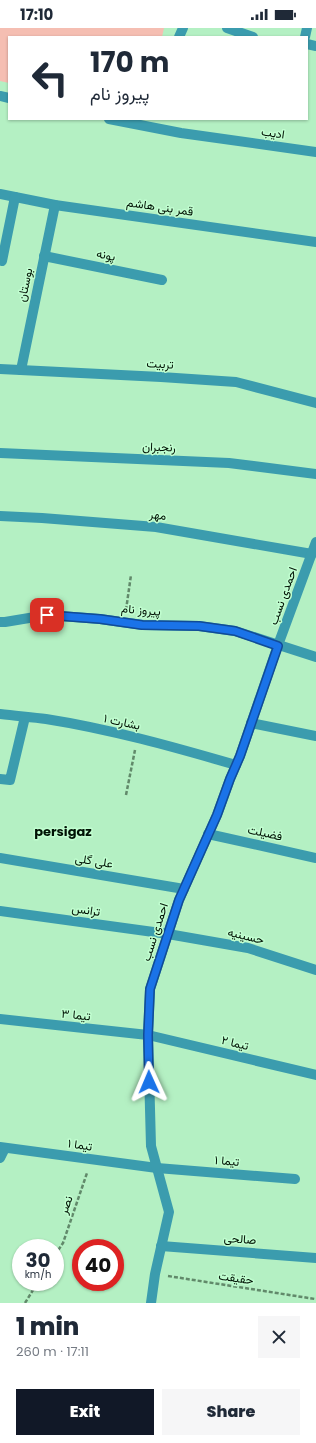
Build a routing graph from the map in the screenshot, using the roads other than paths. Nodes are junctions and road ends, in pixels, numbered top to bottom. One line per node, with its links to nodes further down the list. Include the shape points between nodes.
1 (228, 28): 2 (street)
2 (250, 36)
3 (120, 120): 4 (street, ادیب)
4 (142, 122): 5 (street, ادیب, via 181,133)
5 (316, 152)
6 (0, 194): 7 (street, قمر بنی هاشم)
7 (15, 197): 8 (street, قمر بنی هاشم); 11 (street)
8 (55, 205): 9 (street, قمر بنی هاشم); 10 (street, بوستان)
9 (316, 242)
10 (44, 256): 12 (street, پونه); 14 (street, بوستان)
11 (2, 261)
12 (162, 280)
13 (0, 369): 14 (street, تربیت)
14 (21, 370): 15 (street, تربیت, via 236,382)
15 (316, 403)
16 (0, 453): 17 (street, رنجبران, via 229,463)
17 (316, 474)
18 (0, 516): 20 (street, مهر, via 156,527)
19 (316, 542): 20 (street, احمدی نسب)
20 (312, 554): 22 (street, احمدی نسب)
21 (0, 622): 22 (street, پیروز نام, via 47,615 142,625 199,626 235,631)
22 (278, 646): 23 (street, پیروز نام); 26 (street, احمدی نسب)
23 (316, 657)
24 (0, 714): 25 (street, بشارت ۱)
25 (25, 717): 28 (street, بشارت ۱, via 168,745); 29 (street, via 10,780)
26 (251, 723): 27 (street); 28 (street, احمدی نسب)
27 (316, 736)
28 (236, 765): 30 (street, احمدی نسب)
29 (0, 779)
30 (208, 834): 32 (street, فضیلت); 33 (street, احمدی نسب)
31 (0, 858): 33 (street, علی گلی)
32 (316, 858)
33 (184, 889): 35 (street, احمدی نسب)
34 (0, 910): 35 (street, ترانس)
35 (168, 934): 36 (street, حسینیه, via 248,948); 38 (street, احمدی نسب, via 150,989)
36 (316, 970)
37 (0, 1019): 38 (street, تیما ۳)
38 (148, 1035): 39 (street, تیما ۲); 42 (street, احمدی نسب, via 151,1146)
39 (316, 1075)
40 (2, 1147): 41 (street); 42 (street, تیما ۱)
41 (0, 1158)
42 (157, 1168): 43 (street, ۱ تیما); 44 (street, احمدی نسب, via 169,1212)
43 (295, 1179)
44 (162, 1246): 45 (street, صالحی); 46 (street, احمدی نسب)
45 (316, 1258)
46 (151, 1303)

